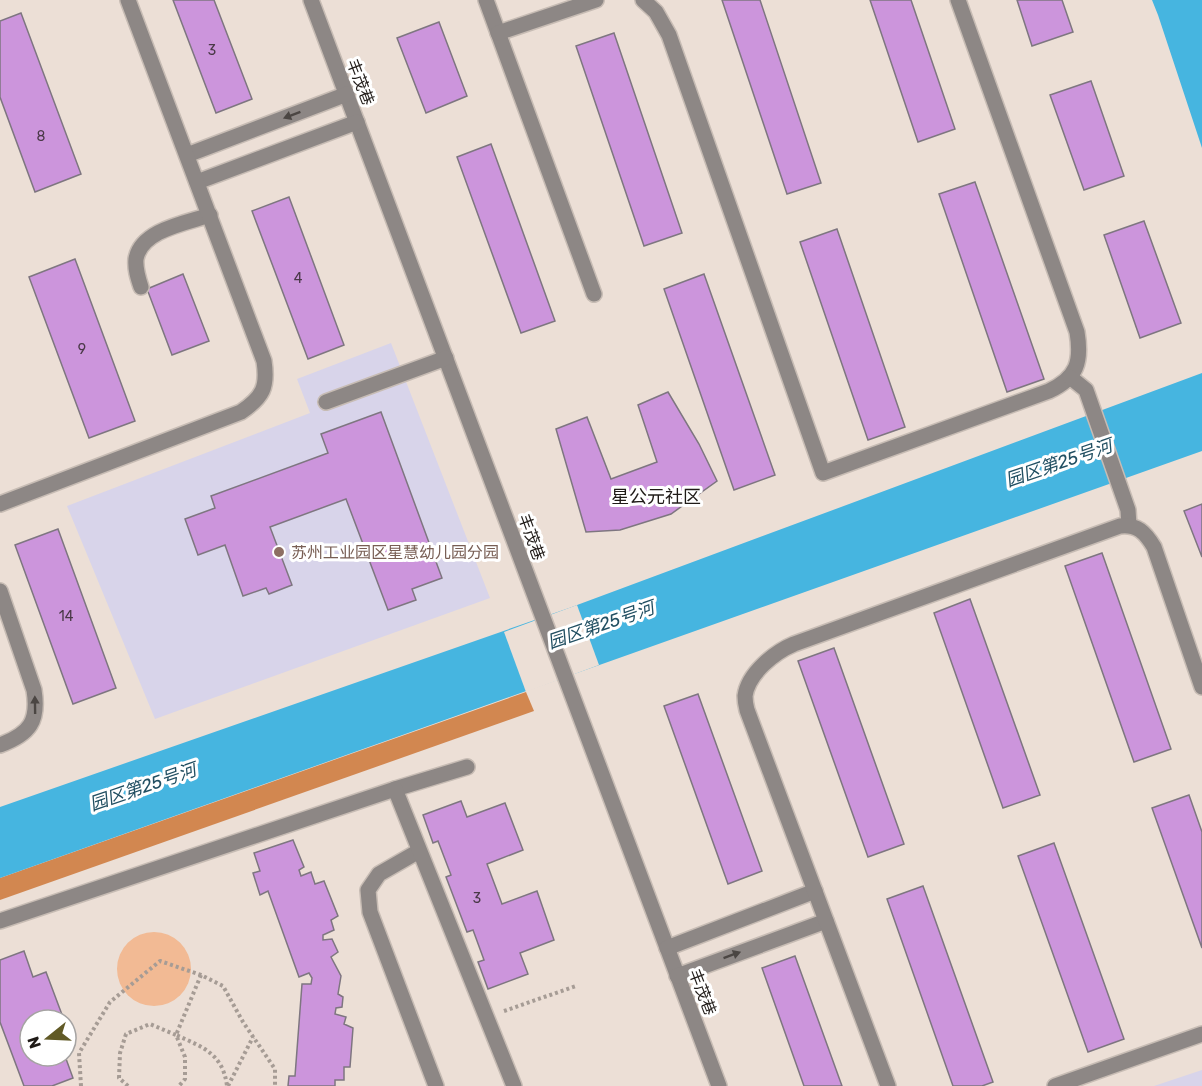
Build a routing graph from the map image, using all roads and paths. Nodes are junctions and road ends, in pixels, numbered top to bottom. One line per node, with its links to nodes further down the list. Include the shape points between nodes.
1 (128, 0): 10 (street)
2 (311, 0): 8 (street, 丰茂巷)
3 (486, 0): 7 (street)
4 (596, 0): 7 (street)
5 (643, 0): 16 (street, via 656,12 669,35 823,473 1049,391)
6 (958, 0): 16 (street, via 1077,332 1078,363)
7 (498, 33): 14 (street)
8 (347, 94): 9 (street, 丰茂巷); 10 (street, one-way to 10)
9 (357, 122): 11 (street); 15 (street, 丰茂巷)
10 (187, 155): 11 (street)
11 (197, 182): 12 (street)
12 (210, 215): 13 (street, via 158,233 143,244 136,258); 18 (street, via 264,361 267,379 262,393 241,412)
13 (141, 287)
14 (594, 294)
15 (446, 358): 17 (street); 29 (street, 丰茂巷)
16 (1070, 377): 19 (street, via 1086,390 1121,488)
17 (326, 402)
18 (0, 504)
19 (1129, 525): 21 (street, via 1139,528 1154,547); 26 (street, via 794,644 771,656 745,695 747,710)
20 (0, 591): 22 (street, one-way to 20, via 29,728 37,705)
21 (1202, 687)
22 (0, 745)
23 (467, 767): 24 (street)
24 (395, 789): 25 (street); 27 (street)
25 (419, 851): 33 (street); 42 (street, via 380,874 368,890 370,912)
26 (815, 891): 28 (street); 29 (street)
27 (0, 921)
28 (826, 921): 31 (street, one-way to 28); 45 (street)
29 (667, 948): 31 (street, 丰茂巷)
30 (201, 975): 35 (path); 36 (path, via 223,986); 37 (path, via 160,961 110,1002 79,1053)
31 (677, 976): 44 (street, 丰茂巷)
32 (576, 986): 33 (path)
33 (487, 1017): 43 (street)
34 (1202, 1034): 46 (street)
35 (176, 1035): 38 (path, via 150,1024 126,1034 119,1078); 39 (path, via 185,1057 185,1078); 40 (path, via 207,1050 225,1071)
36 (253, 1037): 40 (path); 41 (path, via 275,1069)
37 (81, 1086)
38 (129, 1086)
39 (179, 1086)
40 (227, 1086)
41 (276, 1086)
42 (436, 1086)
43 (514, 1086)
44 (719, 1086)
45 (888, 1086)
46 (1055, 1086)

